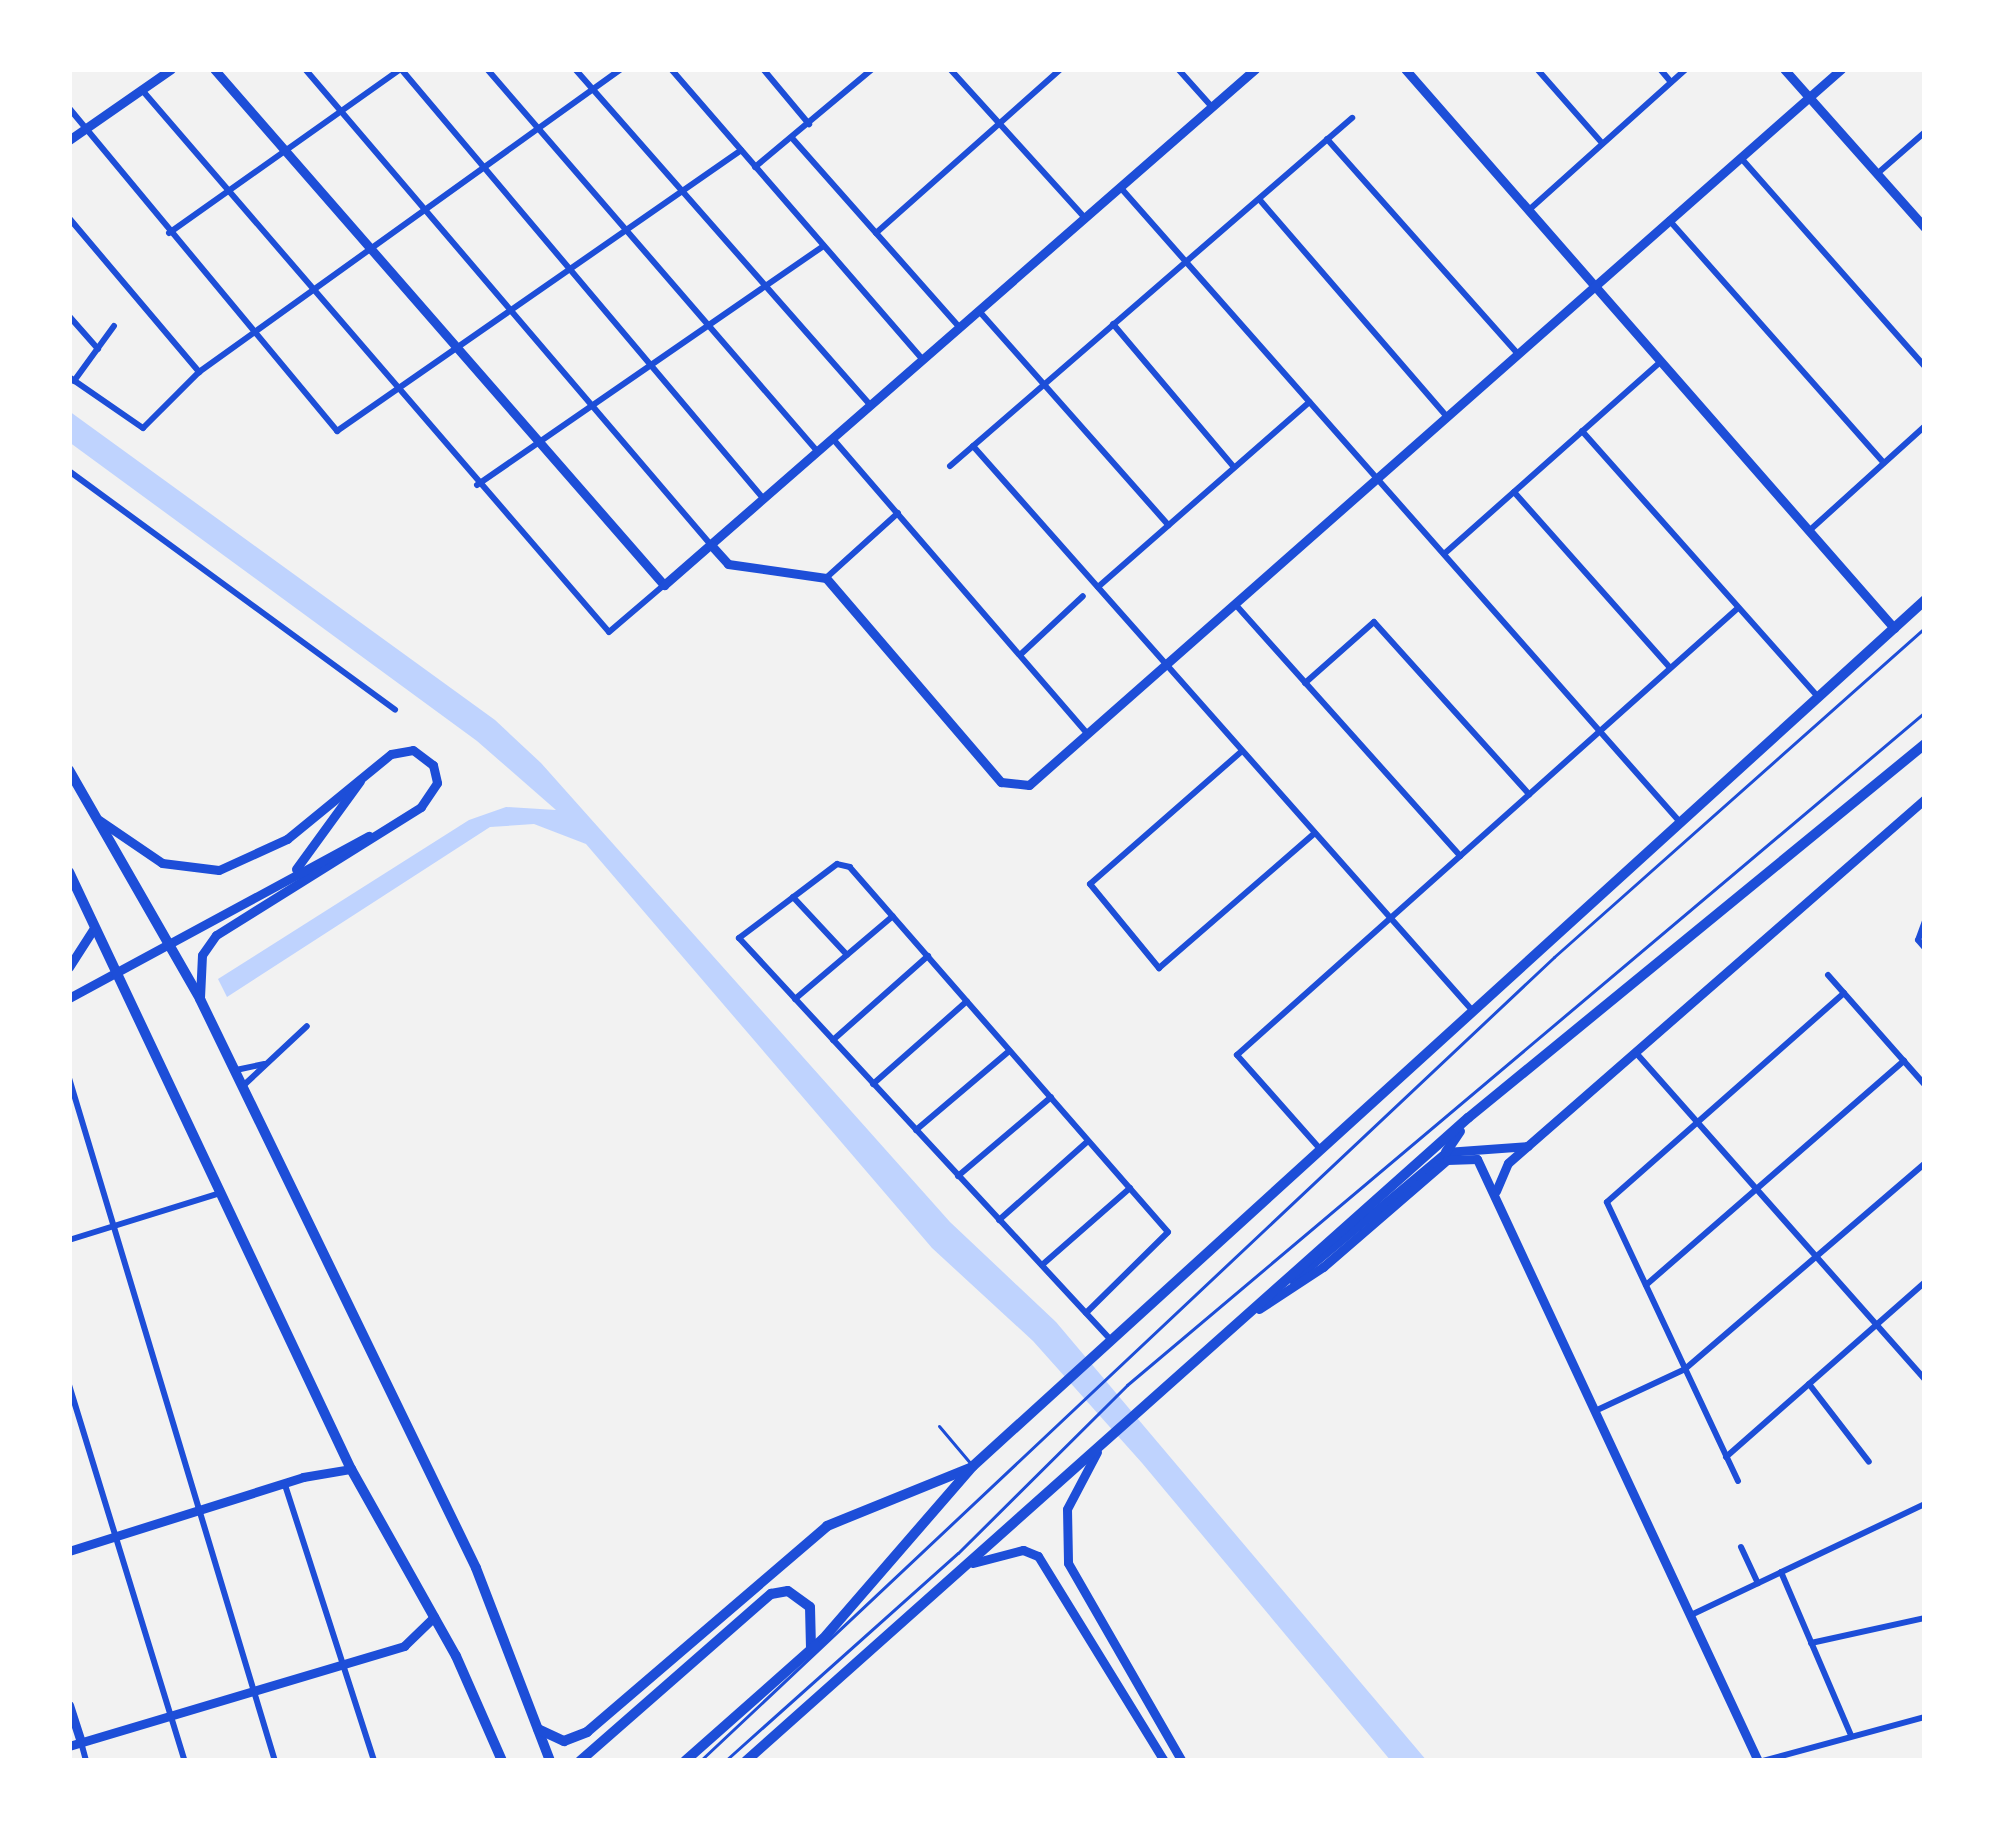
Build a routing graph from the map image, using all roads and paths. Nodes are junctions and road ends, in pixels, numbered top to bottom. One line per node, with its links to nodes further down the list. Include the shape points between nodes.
1 (172, 69): 25 (street)
2 (214, 69): 41 (street)
3 (305, 69): 29 (street)
4 (401, 69): 29 (street); 44 (street)
5 (487, 69): 33 (street)
6 (575, 69): 24 (street)
7 (621, 69): 24 (street)
8 (670, 69): 40 (street)
9 (763, 69): 31 (street)
10 (856, 69): 22 (street)
11 (872, 69): 22 (street)
12 (950, 69): 32 (street)
13 (1061, 69): 32 (street)
14 (1178, 69): 27 (street)
15 (1255, 69): 27 (street)
16 (1405, 69): 50 (street)
17 (1537, 69): 39 (street)
18 (1660, 69): 23 (street)
19 (1686, 69): 23 (street)
20 (1784, 69): 26 (street)
21 (1841, 69): 26 (street)
22 (862, 77): 31 (street)
23 (1671, 82): 39 (street)
24 (593, 89): 33 (street); 47 (street)
25 (142, 90): 34 (street); 48 (street)
26 (1809, 97): 42 (street); 45 (street)
27 (1212, 107): 46 (street)
28 (69, 109): 34 (street)
29 (341, 111): 41 (street); 51 (street)
30 (1352, 118): 37 (street)
31 (809, 124): 36 (street)
32 (999, 124): 53 (street); 57 (street)
33 (538, 128): 44 (street); 56 (street)
34 (85, 129): 38 (street); 58 (street)
35 (1925, 132): 45 (street)
36 (792, 138): 43 (street); 57 (street)
37 (1327, 139): 49 (street); 76 (street)
38 (69, 140)
39 (1603, 144): 50 (street)
40 (741, 150): 43 (street); 47 (street)
41 (286, 151): 48 (street); 60 (street)
42 (1741, 158): 54 (street); 79 (street)
43 (755, 166): 59 (street)
44 (484, 168): 51 (street); 62 (street)
45 (1877, 174): 55 (street)
46 (1120, 188): 53 (street); 61 (street)
47 (683, 192): 56 (street); 64 (street)
48 (227, 193): 58 (street); 65 (street)
49 (1258, 199): 61 (street); 88 (street)
50 (1530, 209): 63 (street)
51 (425, 210): 60 (street); 66 (street)
52 (69, 218): 81 (street)
53 (1085, 218): 67 (street)
54 (1670, 220): 63 (street); 95 (street)
55 (1925, 228)
56 (626, 230): 62 (street); 71 (street)
57 (876, 232): 72 (street)
58 (169, 233): 73 (street)
59 (824, 245): 64 (street); 77 (street)
60 (371, 249): 65 (street); 74 (street)
61 (1185, 262): 69 (street); 85 (street)
62 (569, 269): 66 (street); 80 (street)
63 (1597, 284): 76 (street); 78 (street)
64 (766, 287): 71 (street); 86 (street)
65 (314, 290): 73 (street); 84 (street)
66 (511, 309): 74 (street); 87 (street)
67 (979, 311): 72 (street); 83 (street)
68 (69, 316): 75 (street)
69 (1114, 324): 83 (street); 97 (street)
70 (114, 326): 75 (street)
71 (710, 326): 80 (street); 94 (street)
72 (960, 328): 77 (street)
73 (256, 332): 81 (street); 84 (street, via 338,431)
74 (456, 346): 84 (street); 92 (street)
75 (98, 349): 82 (street)
76 (1518, 354): 88 (street)
77 (923, 360): 86 (street)
78 (1662, 360): 90 (street); 105 (street)
79 (1925, 367)
80 (652, 368): 87 (street); 102 (street)
81 (199, 372): 82 (street, via 148,426 136,428)
82 (71, 379)
83 (1044, 385): 93 (street); 104 (street)
84 (393, 389): 100 (street)
85 (1309, 402): 97 (street); 99 (street)
86 (871, 406): 91 (street)
87 (595, 407): 92 (street); 106 (street)
88 (1447, 417): 99 (street)
89 (1925, 426): 95 (street)
90 (1582, 431): 101 (street); 114 (street)
91 (833, 439): 94 (street); 103 (street)
92 (539, 442): 100 (street); 109 (street)
93 (974, 446): 96 (street); 110 (street)
94 (818, 452): 102 (street)
95 (1884, 463): 105 (street)
96 (950, 466)
97 (1234, 467): 104 (street)
98 (69, 471): 122 (street)
99 (1377, 478): 107 (street); 113 (street)
100 (477, 485): 109 (street, via 609,632)
101 (1514, 492): 107 (street); 119 (street)
102 (764, 499): 106 (street)
103 (898, 513): 108 (street); 117 (street)
104 (1168, 525): 110 (street)
105 (1810, 530): 115 (street)
106 (711, 545): 108 (street, via 728,564); 109 (street)
107 (1444, 554): 124 (street)
108 (826, 578): 125 (street, via 1001,782 1019,788)
109 (664, 585)
110 (1098, 587): 118 (street)
111 (1083, 596): 117 (street)
112 (1925, 600): 115 (main road)
113 (1235, 604): 118 (street); 120 (street)
114 (1738, 608): 119 (street); 121 (street)
115 (1894, 628): 121 (main road)
116 (1925, 628): 219 (lane, via 1554,957)
117 (1020, 655): 125 (street)
118 (1166, 664): 125 (street); 127 (street)
119 (1670, 668): 124 (street)
120 (1305, 683): 130 (street, via 1374,622); 136 (street)
121 (1816, 696): 134 (main road)
122 (395, 710)
123 (1925, 712): 236 (lane, via 1127,1385 958,1553)
124 (1600, 731): 130 (street); 134 (street)
125 (1088, 734)
126 (1925, 744): 167 (main road)
127 (1242, 751): 135 (street); 135 (street, via 1090,884 1159,968)
128 (372, 768): 132 (street, via 403,750 433,765 434,793); 133 (street, via 287,838 219,870 162,863); 138 (street)
129 (69, 770): 133 (main road)
130 (1529, 794): 136 (street)
131 (1925, 799): 158 (street)
132 (406, 818): 138 (street); 151 (street, via 216,935 202,955)
133 (99, 820): 151 (main road)
134 (1679, 820): 154 (main road)
135 (1315, 833): 141 (street)
136 (1460, 856): 141 (street)
137 (69, 872): 143 (main road)
138 (282, 884): 150 (street)
139 (793, 897): 140 (street, via 843,862); 145 (street); 152 (street, via 739,938)
140 (893, 916): 145 (street); 146 (street)
141 (1390, 918): 154 (street); 172 (street, via 1237,1055)
142 (1925, 921): 144 (street, via 1918,940)
143 (94, 928): 147 (street); 178 (main road)
144 (1925, 948)
145 (847, 955): 152 (street)
146 (928, 956): 153 (street); 156 (street)
147 (69, 967)
148 (1828, 975): 149 (street)
149 (1844, 993): 159 (street); 168 (street)
150 (69, 998)
151 (200, 999): 161 (main road)
152 (795, 999): 156 (street)
153 (967, 1001): 157 (street); 163 (street)
154 (1472, 1010): 172 (main road)
155 (307, 1026): 160 (street)
156 (833, 1040): 163 (street)
157 (1010, 1050): 166 (street); 169 (street)
158 (1637, 1054): 168 (street); 171 (street)
159 (1904, 1060): 164 (street); 177 (street)
160 (267, 1063): 161 (street); 165 (street)
161 (234, 1070): 165 (main road)
162 (69, 1078): 181 (street)
163 (873, 1084): 169 (street)
164 (1925, 1085)
165 (242, 1086): 223 (main road, via 492,1602)
166 (1051, 1097): 170 (street); 175 (street)
167 (1468, 1118): 173 (main road); 189 (main road)
168 (1696, 1121): 177 (street); 186 (street, via 1607,1202)
169 (916, 1130): 175 (street)
170 (1088, 1141): 176 (street); 180 (street)
171 (1528, 1146): 173 (street); 179 (street, via 1499,1174)
172 (1321, 1150): 190 (main road)
173 (1446, 1152): 189 (street)
174 (1925, 1163): 183 (street)
175 (958, 1175): 180 (street)
176 (1130, 1188): 184 (street); 187 (street, via 1170,1234)
177 (1756, 1188): 183 (street); 186 (street)
178 (220, 1193): 181 (street); 201 (main road)
179 (1496, 1196): 189 (street, via 1472,1157 1447,1160 1310,1277); 195 (street)
180 (999, 1220): 184 (street)
181 (111, 1227): 182 (street); 205 (street)
182 (69, 1240)
183 (1816, 1257): 188 (street); 191 (street)
184 (1041, 1266): 187 (street)
185 (1925, 1282): 188 (street)
186 (1646, 1286): 191 (street)
187 (1086, 1313): 190 (street)
188 (1876, 1324): 192 (street); 193 (street)
189 (1232, 1325): 197 (main road)
190 (1110, 1340): 200 (main road)
191 (1685, 1369): 195 (street); 198 (street)
192 (1925, 1380)
193 (1809, 1384): 198 (street); 199 (street)
194 (69, 1385): 206 (street)
195 (1595, 1411): 212 (street)
196 (939, 1426): 200 (lane)
197 (1105, 1438): 209 (main road); 239 (street, via 1073,1490 1064,1549)
198 (1726, 1456): 202 (street)
199 (1868, 1462)
200 (973, 1466): 216 (main road); 223 (main road, via 827,1526 586,1732 564,1741)
201 (350, 1469): 203 (street); 213 (main road)
202 (1738, 1481)
203 (284, 1483): 205 (street); 217 (street)
204 (1925, 1504): 210 (street)
205 (197, 1510): 206 (street); 218 (street)
206 (116, 1537): 208 (street); 221 (street)
207 (1742, 1547): 211 (street)
208 (69, 1552)
209 (973, 1563): 237 (main road); 238 (street, via 1023,1550 1038,1556)
210 (1781, 1572): 211 (street); 215 (street)
211 (1758, 1583): 212 (street)
212 (1690, 1615): 240 (street)
213 (434, 1617): 217 (street, via 415,1641); 231 (main road)
214 (1925, 1618): 215 (street)
215 (1810, 1644): 224 (street)
216 (811, 1649): 219 (main road); 233 (main road, via 810,1606 788,1591 771,1594)
217 (343, 1664): 218 (street); 230 (street)
218 (253, 1691): 221 (street); 229 (street)
219 (763, 1700): 234 (main road); 235 (lane)
220 (69, 1705): 225 (street)
221 (171, 1716): 225 (street); 228 (street)
222 (1925, 1718): 224 (street)
223 (538, 1729): 232 (main road)
224 (1851, 1735): 240 (street)
225 (73, 1746): 226 (street); 227 (street)
226 (72, 1761)
227 (86, 1761)
228 (185, 1761)
229 (275, 1761)
230 (374, 1761)
231 (502, 1761)
232 (550, 1761)
233 (580, 1761)
234 (685, 1761)
235 (700, 1761)
236 (725, 1761)
237 (746, 1761)
238 (1164, 1761)
239 (1183, 1761)
240 (1761, 1761)

